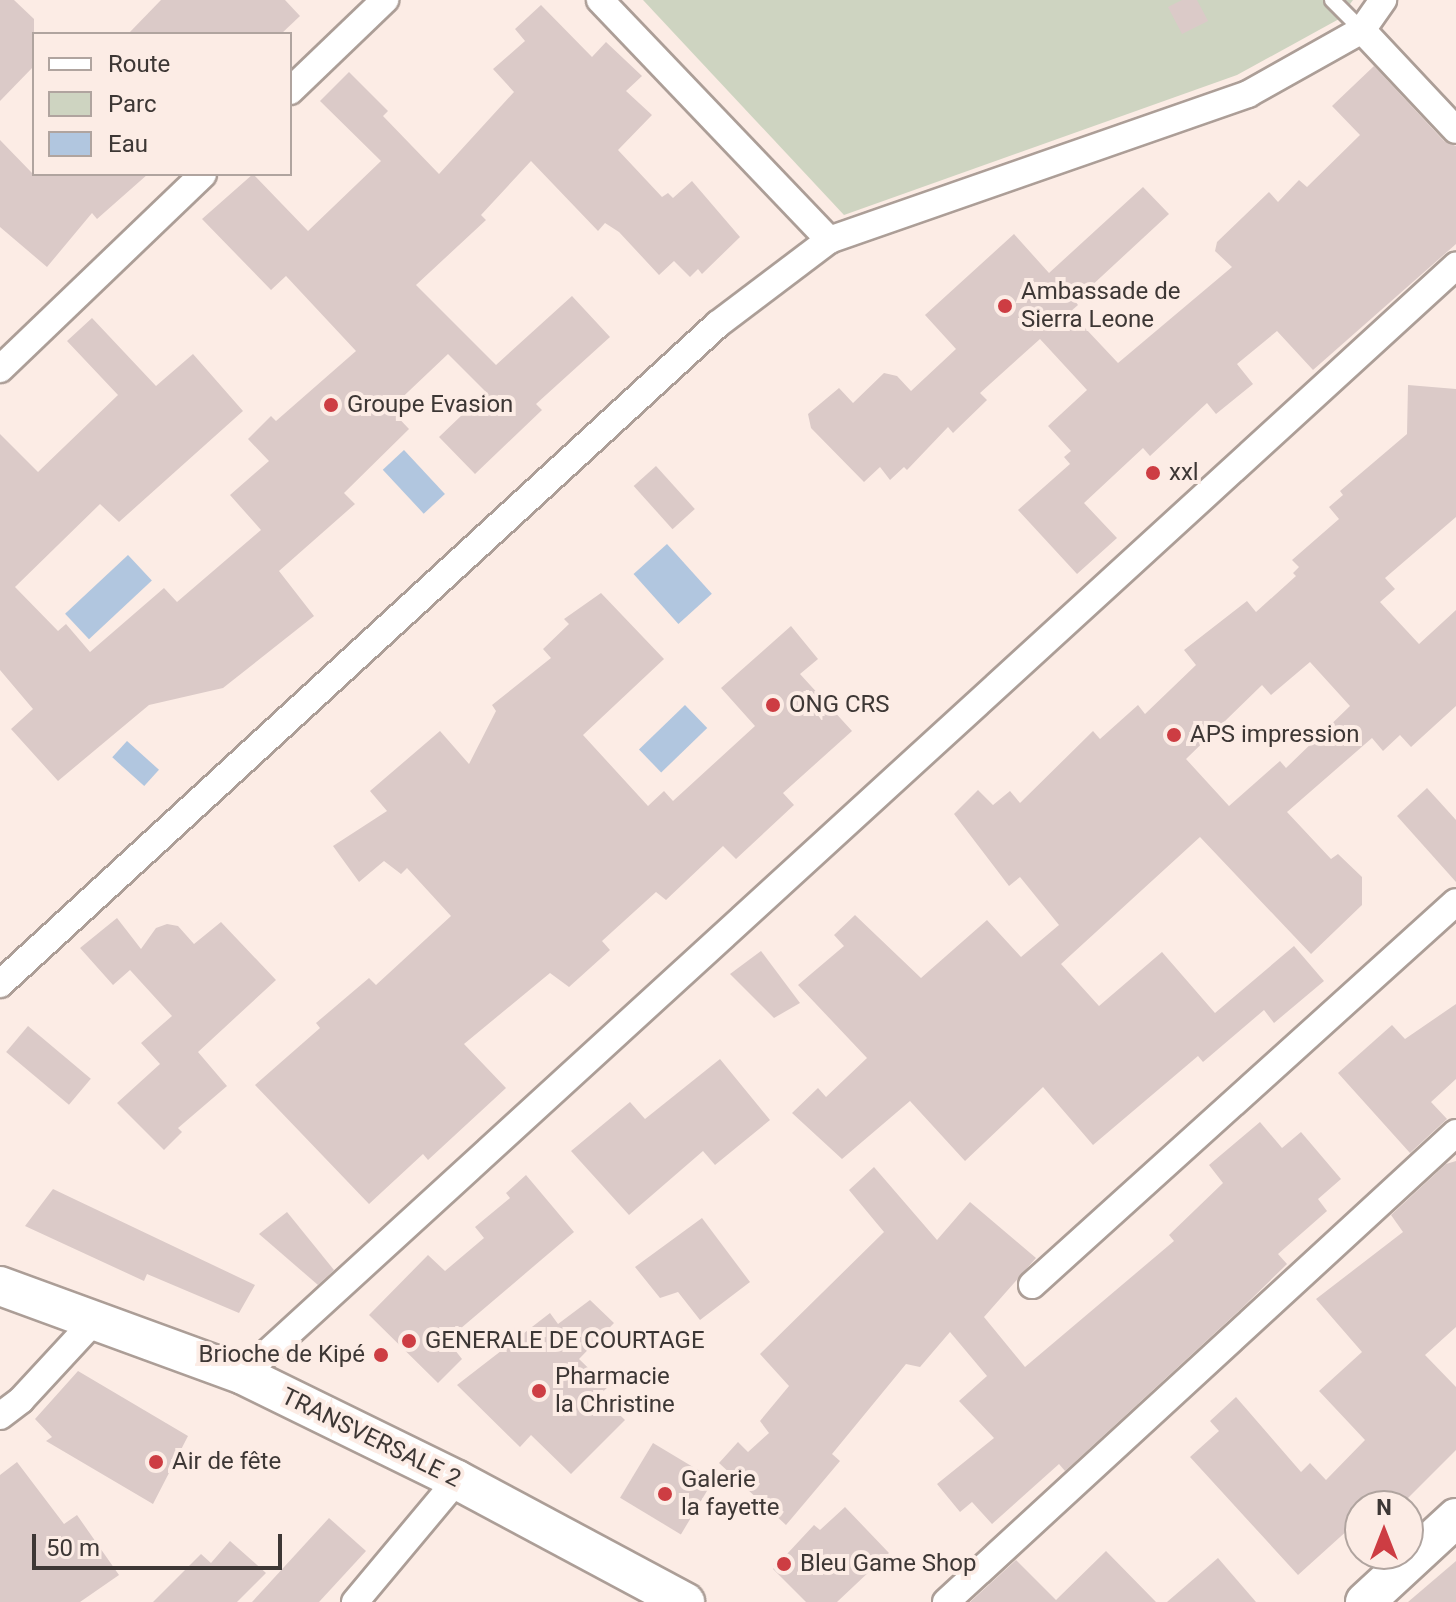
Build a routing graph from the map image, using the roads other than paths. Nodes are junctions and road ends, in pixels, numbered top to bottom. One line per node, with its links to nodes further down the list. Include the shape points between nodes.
1 (385, 0): 6 (street)
2 (600, 0): 9 (street)
3 (1332, 0): 5 (lane)
4 (1383, 0): 5 (street)
5 (1362, 30): 7 (street); 9 (street, via 1248,94)
6 (292, 89)
7 (1456, 130)
8 (201, 176): 11 (street)
9 (829, 240): 13 (street, via 718,324)
10 (1456, 266): 18 (street)
11 (0, 369)
12 (1456, 902): 15 (street)
13 (0, 984)
14 (1456, 1133): 24 (street)
15 (1032, 1285)
16 (0, 1286): 17 (main road, TRANSVERSALE 2)
17 (96, 1319): 18 (main road, TRANSVERSALE 2); 19 (street)
18 (243, 1375): 20 (main road, TRANSVERSALE 2)
19 (0, 1416)
20 (457, 1480): 22 (street); 23 (main road, TRANSVERSALE 2)
21 (1456, 1518): 25 (main road)
22 (355, 1602)
23 (685, 1602)
24 (946, 1602)
25 (1365, 1602)

